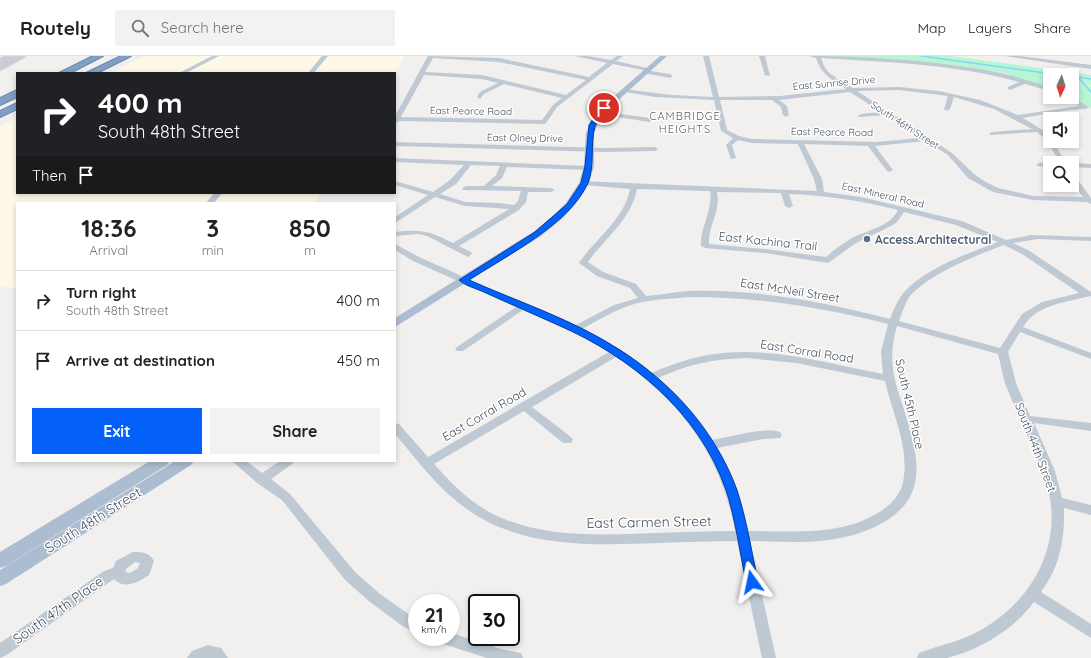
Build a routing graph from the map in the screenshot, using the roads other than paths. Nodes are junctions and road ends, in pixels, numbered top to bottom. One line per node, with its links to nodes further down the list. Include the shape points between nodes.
1 (91, 56): 22 (highway)
2 (98, 56): 23 (highway)
3 (118, 56): 24 (highway)
4 (127, 56): 25 (highway)
5 (216, 56): 26 (street)
6 (325, 56): 27 (street)
7 (431, 56): 28 (street); 31 (street, via 499,60)
8 (578, 56): 18 (street)
9 (620, 56): 18 (street)
10 (664, 56): 21 (main road)
11 (706, 56): 42 (street)
12 (762, 56): 29 (street)
13 (812, 56): 14 (street)
14 (818, 56): 17 (street); 36 (street, South 46th Street, via 827,74)
15 (1008, 56): 16 (street)
16 (1031, 58): 20 (street)
17 (877, 59): 19 (street); 32 (street, via 1001,75)
18 (612, 63): 21 (street); 31 (street)
19 (880, 66)
20 (1091, 67)
21 (647, 71): 30 (street); 37 (main road)
22 (59, 72)
23 (65, 72)
24 (86, 72)
25 (92, 72)
26 (184, 72)
27 (312, 72)
28 (421, 74): 33 (street, via 470,75); 56 (street)
29 (768, 75)
30 (670, 76)
31 (590, 79): 41 (street)
32 (1026, 81): 34 (street); 35 (street)
33 (504, 82): 40 (street, via 482,93); 41 (street)
34 (1043, 87)
35 (1010, 88)
36 (852, 90): 39 (street, East Sunrise Drive, via 886,88); 43 (street, East Sunrise Drive); 50 (street, South 46th Street)
37 (623, 91): 42 (street, East Sunrise Drive, via 664,97); 49 (main road)
38 (16, 95): 44 (highway)
39 (951, 96): 47 (street); 54 (street, East Sunrise Drive, via 982,102)
40 (480, 97)
41 (567, 97): 56 (street, East Pearce Road, via 555,106 544,122)
42 (716, 98): 43 (street, East Sunrise Drive); 60 (street, via 724,131)
43 (774, 98): 52 (street, via 784,106)
44 (0, 103)
45 (1079, 103): 48 (street)
46 (16, 106): 51 (highway)
47 (947, 109)
48 (1089, 109): 54 (street, via 1062,109)
49 (599, 113): 55 (street); 65 (main road, via 592,125)
50 (887, 113): 53 (street); 61 (street, South 46th Street)
51 (0, 114)
52 (786, 115)
53 (861, 116)
54 (1017, 117): 57 (street, East Sunrise Drive)
55 (650, 120)
56 (396, 121)
57 (1039, 130): 58 (street); 59 (street, East Sunrise Drive)
58 (992, 134)
59 (1043, 134)
60 (737, 138): 62 (street, East Pearce Road, via 752,141); 67 (street, via 729,145)
61 (927, 139): 64 (street, East Pearce Road); 86 (street, South 46th Street, via 950,154 971,176)
62 (800, 142): 64 (street, East Pearce Road); 88 (street, via 818,179)
63 (396, 144): 65 (street, East Olney Drive)
64 (869, 144): 76 (street)
65 (589, 149): 66 (street, East Olney Drive); 75 (main road)
66 (655, 149)
67 (733, 158)
68 (396, 160): 69 (street)
69 (468, 164): 73 (street); 91 (street, via 459,177)
70 (1039, 165): 71 (street)
71 (1043, 165)
72 (1079, 165): 74 (street)
73 (504, 166): 75 (street); 82 (street, via 499,176)
74 (1091, 166)
75 (588, 168): 78 (main road)
76 (889, 170)
77 (396, 183): 91 (street)
78 (584, 183): 79 (street, East Mineral Road); 104 (main road, via 570,205 550,224)
79 (634, 187): 85 (street, East Mineral Road); 106 (street, via 633,201 622,218 589,253 583,263 600,274 633,286)
80 (466, 188): 82 (street)
81 (1079, 188): 92 (street)
82 (485, 189): 83 (street)
83 (525, 190): 84 (street); 95 (street, via 522,202)
84 (551, 190)
85 (713, 190): 87 (street, East Mineral Road); 96 (street, East Kachina Trail, via 715,209 704,240 705,246 828,260 853,241 894,220)
86 (996, 190): 90 (street); 92 (street, via 1033,198)
87 (784, 191): 88 (street, East Mineral Road); 94 (street)
88 (821, 193): 96 (street, East Mineral Road)
89 (217, 194): 93 (street)
90 (984, 194)
91 (435, 195): 95 (street, via 465,204); 97 (street)
92 (1090, 201)
93 (211, 202)
94 (789, 206)
95 (516, 208): 101 (street)
96 (902, 209): 100 (street, East Mineral Road, via 959,223)
97 (397, 218)
98 (396, 234): 101 (street, via 424,232)
99 (1091, 239): 100 (street, via 1030,237)
100 (1006, 242): 105 (street, East Mineral Road, via 1042,262); 109 (street, South 45th Place, via 946,267 907,294)
101 (454, 246): 103 (street)
102 (396, 247): 104 (street, via 416,259)
103 (468, 254)
104 (463, 280): 107 (street); 108 (main road)
105 (1088, 294): 110 (street, via 1045,304 1026,316)
106 (644, 299): 109 (street, East McNeil Street, via 685,295 732,295 822,306); 111 (street, East McNeil Street, via 606,312)
107 (523, 306): 111 (street); 112 (street)
108 (396, 321)
109 (892, 322): 114 (street, East McNeil Street); 117 (street, South 45th Place, via 886,356)
110 (1017, 328): 114 (street); 115 (street)
111 (576, 329): 113 (street)
112 (460, 349)
113 (617, 352): 116 (street); 118 (street, East Corral Road)
114 (1003, 352): 119 (street, South 44th Street, via 1011,385)
115 (1091, 356)
116 (651, 377): 117 (street, East Corral Road, via 686,363 729,355 775,357); 124 (street, via 686,411)
117 (890, 379): 130 (street, South 45th Place, via 907,443)
118 (524, 406): 123 (street); 129 (street, East Corral Road)
119 (1028, 419): 120 (street); 132 (street, South 44th Street, via 1053,485)
120 (1091, 426)
121 (396, 427): 129 (street, East Carmen Street)
122 (776, 435): 124 (street)
123 (567, 440)
124 (709, 445): 134 (street, via 732,490)
125 (160, 462): 135 (main road, South 48th Street)
126 (184, 462): 137 (main road, South 48th Street)
127 (239, 462): 131 (street)
128 (287, 462): 131 (street)
129 (427, 463): 134 (street, East Carmen Street, via 463,500 484,515 505,526 534,533 558,538)
130 (910, 468): 134 (street, East Carmen Street, via 908,487 895,508 870,523 836,534 819,536)
131 (261, 480): 139 (street, via 286,497 350,576)
132 (1056, 501): 133 (street); 138 (street, South 44th Street, via 1058,535 1053,558 1044,578)
133 (1091, 510)
134 (742, 536): 146 (street)
135 (0, 561)
136 (118, 572): 142 (street, South 47th Place, via 109,575)
137 (0, 579)
138 (1032, 593): 140 (street); 147 (street, South 44th Street, via 1016,612 994,630 960,647)
139 (408, 621)
140 (1091, 632)
141 (460, 643): 145 (street)
142 (0, 651)
143 (194, 658): 144 (street, via 211,651 216,652)
144 (221, 658)
145 (516, 658)
146 (769, 658)
147 (924, 658)

